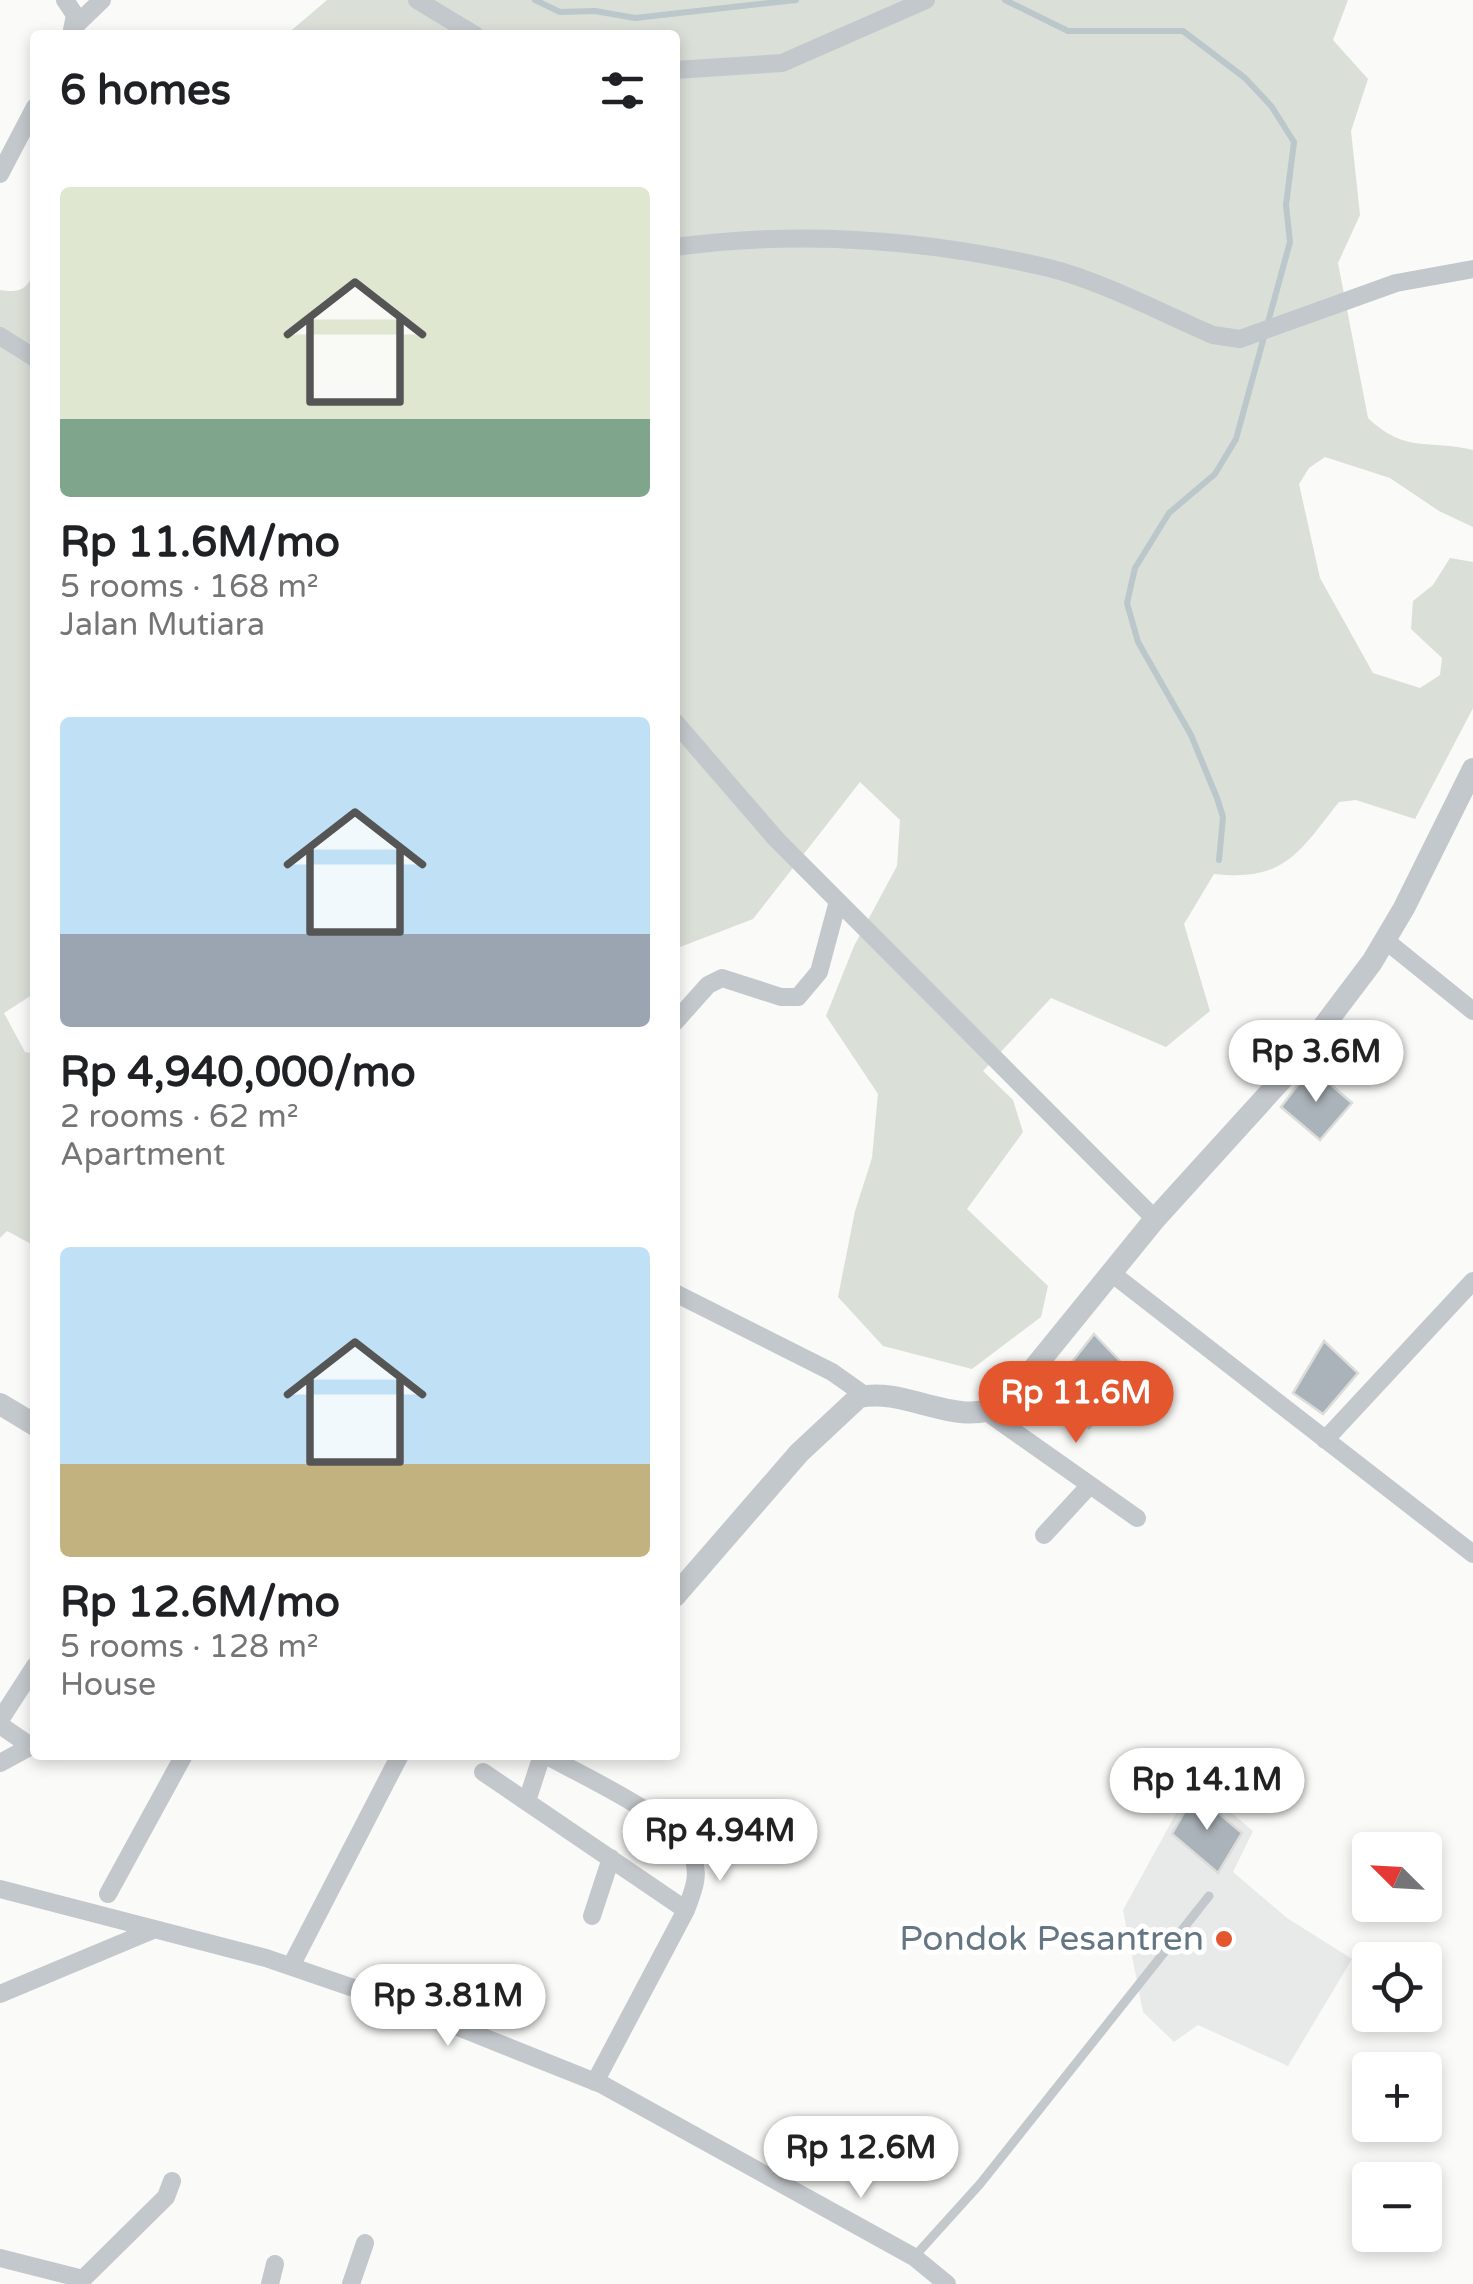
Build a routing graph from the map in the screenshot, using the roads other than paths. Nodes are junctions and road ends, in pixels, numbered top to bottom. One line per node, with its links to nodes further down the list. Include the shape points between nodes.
1 (64, 0): 5 (street)
2 (102, 0): 5 (street)
3 (417, 0): 6 (street)
4 (926, 0): 7 (street, via 782,63)
5 (74, 30)
6 (468, 30)
7 (680, 70)
8 (30, 117): 9 (street)
9 (0, 174)
10 (680, 248): 11 (street, via 810,236 910,244 1052,269 1213,335 1240,338 1396,284)
11 (1473, 268)
12 (0, 336): 13 (street)
13 (30, 355)
14 (680, 728): 16 (street)
15 (1473, 769): 17 (street)
16 (838, 901): 19 (street, via 819,972 798,997 722,978); 20 (street)
17 (1384, 940): 18 (street); 20 (street, via 1292,1068)
18 (1473, 1012)
19 (680, 1015)
20 (1155, 1219): 21 (street)
21 (1110, 1272): 26 (street, via 1004,1405); 28 (street)
22 (1473, 1281): 28 (street)
23 (680, 1296): 24 (street)
24 (866, 1396): 26 (street); 33 (street, via 799,1453)
25 (0, 1404): 27 (street)
26 (988, 1413): 29 (street)
27 (30, 1422)
28 (1325, 1440): 32 (street)
29 (1090, 1485): 30 (street); 31 (street)
30 (1136, 1518)
31 (1044, 1535)
32 (1473, 1554)
33 (680, 1590)
34 (30, 1674): 35 (street)
35 (0, 1722): 36 (street)
36 (30, 1743)
37 (30, 1748): 42 (street)
38 (181, 1760): 47 (street)
39 (397, 1760): 52 (street)
40 (542, 1760): 44 (street)
41 (553, 1760): 49 (street, via 672,1828 692,1854 697,1880)
42 (0, 1763)
43 (483, 1772): 44 (street)
44 (527, 1801): 45 (street)
45 (611, 1858): 49 (street); 50 (street)
46 (0, 1889): 51 (street)
47 (108, 1894)
48 (1209, 1896): 57 (lane)
49 (686, 1910): 54 (street)
50 (592, 1916)
51 (153, 1930): 52 (street); 53 (street)
52 (291, 1966): 54 (street)
53 (0, 1994)
54 (595, 2082): 57 (street)
55 (172, 2181): 58 (street, via 166,2197 84,2279)
56 (365, 2243): 61 (street)
57 (914, 2257): 62 (street)
58 (0, 2258)
59 (275, 2264): 60 (street)
60 (270, 2284)
61 (351, 2284)
62 (946, 2284)

